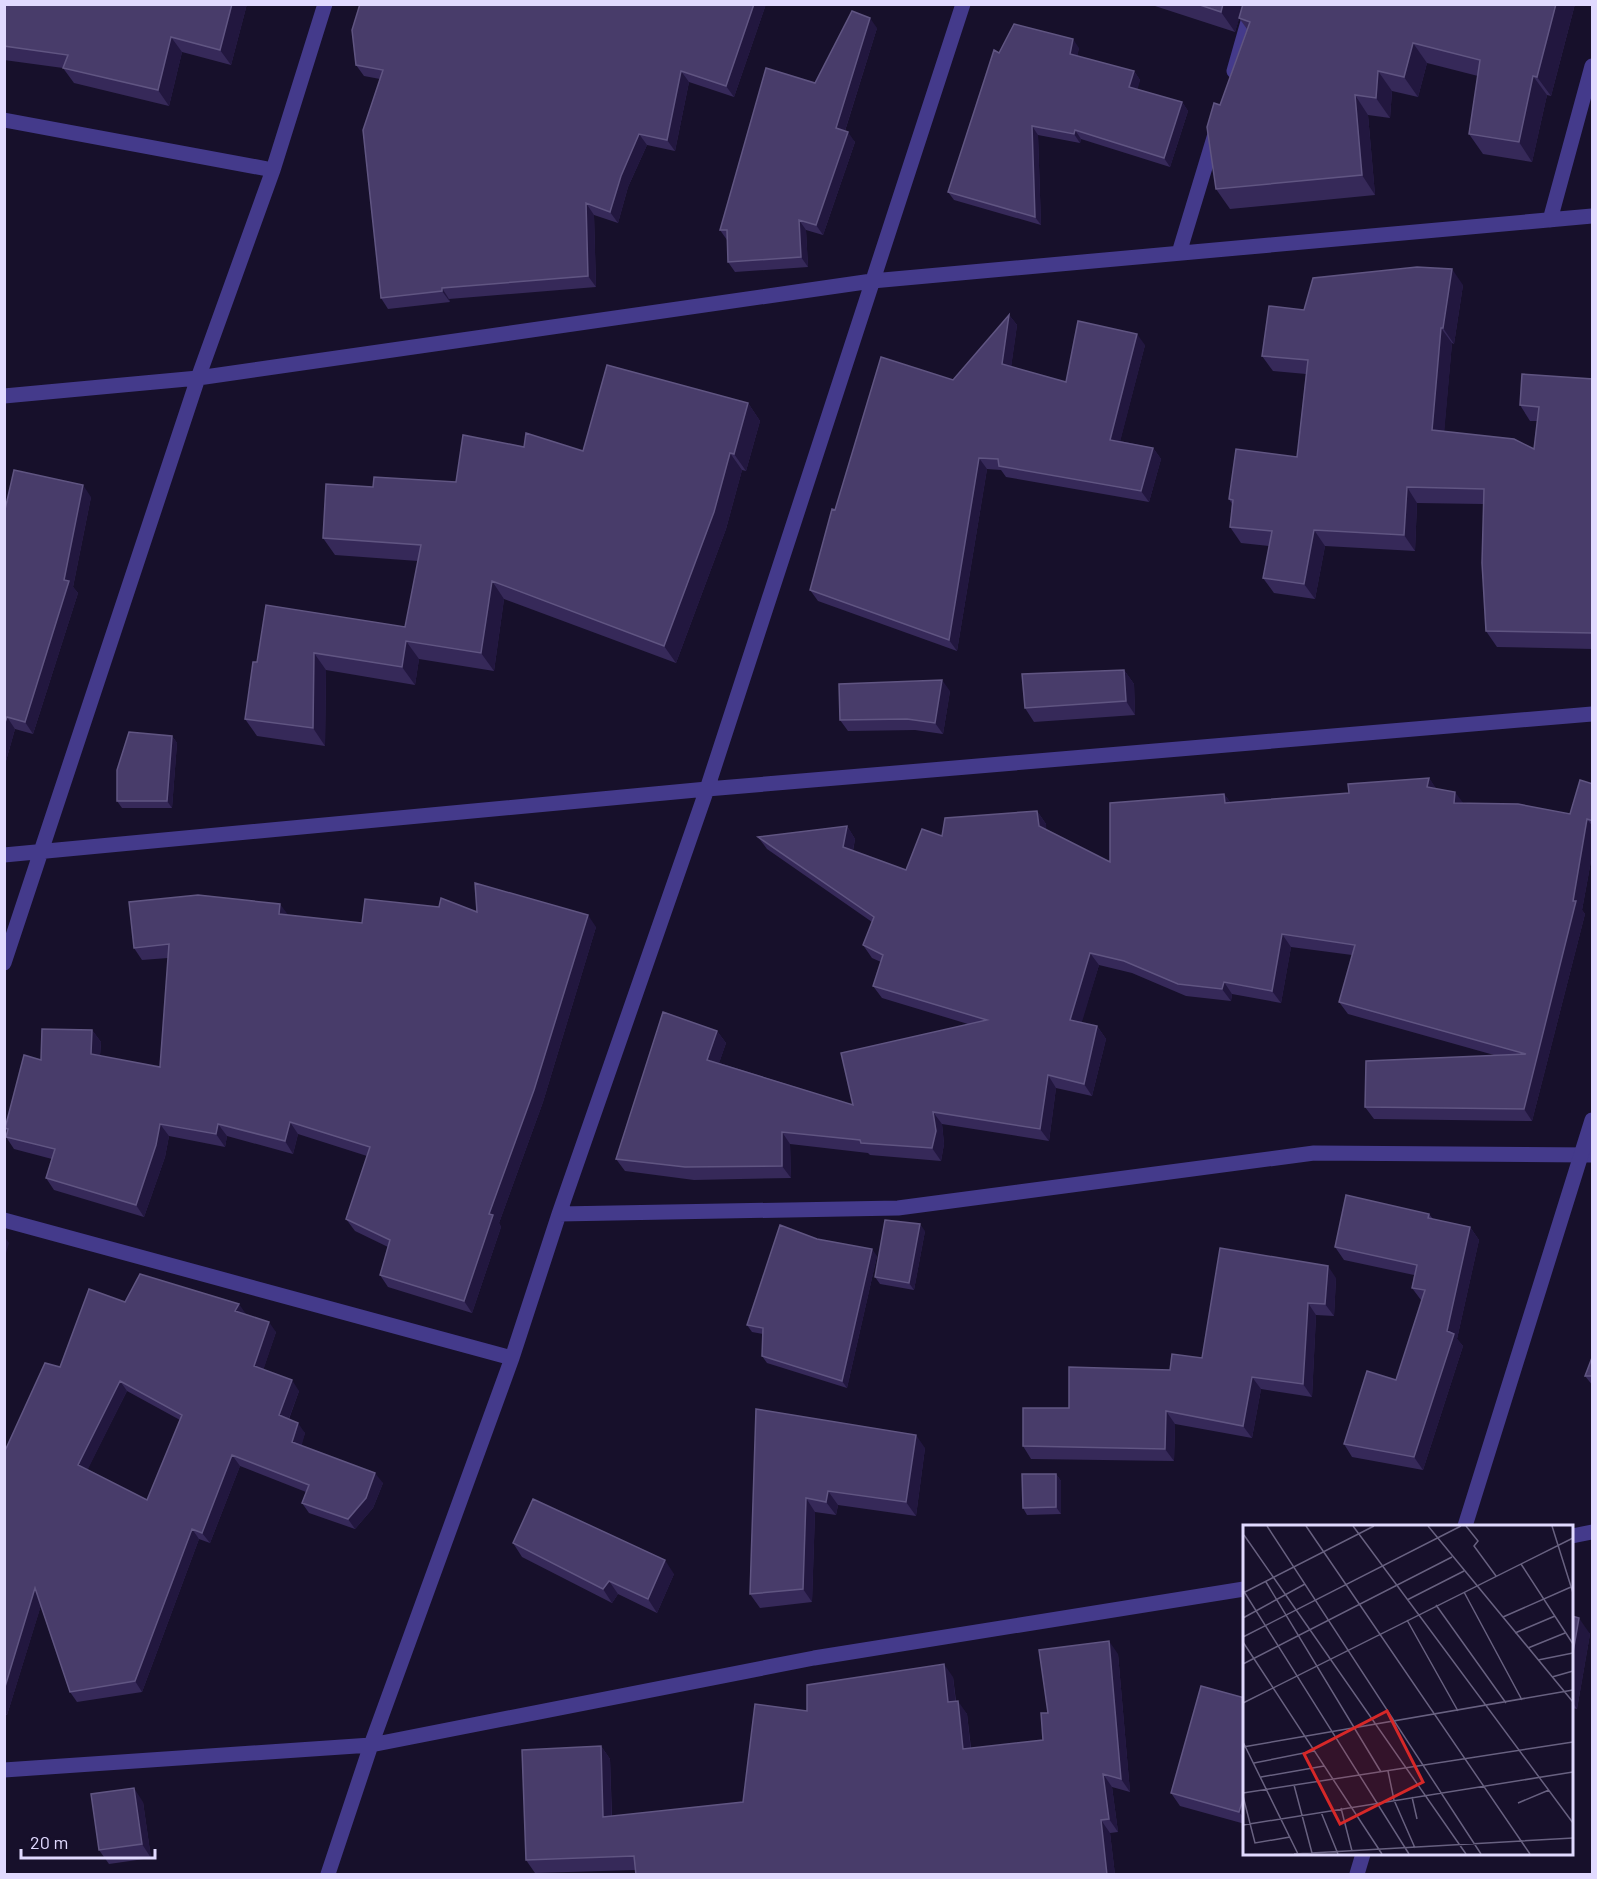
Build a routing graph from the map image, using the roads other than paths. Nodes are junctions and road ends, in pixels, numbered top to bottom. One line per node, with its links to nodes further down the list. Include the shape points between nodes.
1 (325, 4): 8 (street)
2 (963, 4): 12 (street)
3 (1253, 4): 5 (street)
4 (1593, 66): 10 (street)
5 (1230, 84)
6 (1220, 117): 11 (street)
7 (4, 120): 8 (street)
8 (273, 170): 13 (street)
9 (1593, 216): 10 (street)
10 (1550, 220): 11 (street)
11 (1179, 253): 12 (street)
12 (872, 280): 13 (street); 16 (street)
13 (198, 378): 14 (street); 17 (street)
14 (4, 396)
15 (1593, 714): 16 (street)
16 (706, 789): 17 (street); 22 (street)
17 (39, 852): 18 (street); 19 (street)
18 (4, 855)
19 (4, 963)
20 (1593, 1120): 21 (street)
21 (1587, 1155): 22 (street, via 1314,1153 898,1208); 25 (street)
22 (559, 1214): 24 (street)
23 (4, 1220): 24 (street)
24 (512, 1358): 29 (street)
25 (1466, 1525)
26 (1593, 1532): 27 (street)
27 (1573, 1536)
28 (1243, 1589): 29 (street, via 814,1658)
29 (371, 1745): 30 (street); 32 (street)
30 (4, 1770)
31 (1364, 1855): 33 (street)
32 (328, 1875)
33 (1357, 1875)

